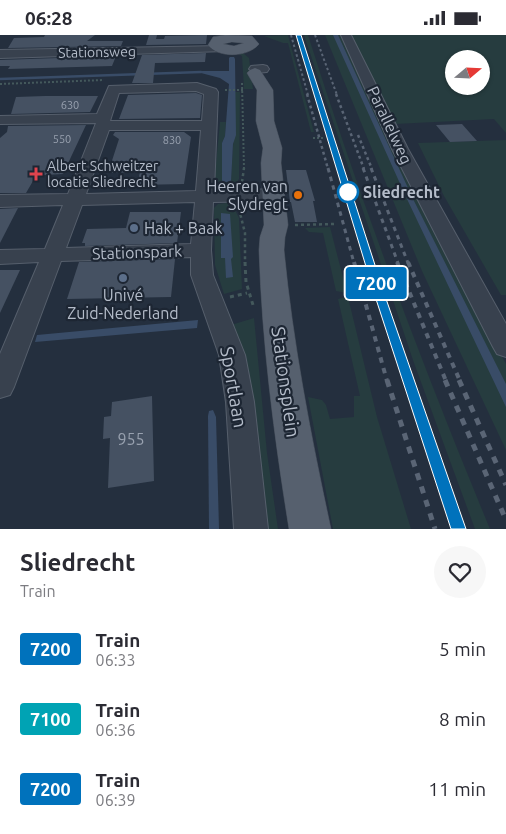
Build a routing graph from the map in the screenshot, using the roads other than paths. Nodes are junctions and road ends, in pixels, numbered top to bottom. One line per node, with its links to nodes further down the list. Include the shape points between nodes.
1 (346, 35): 15 (street, Parallelweg, via 400,149)
2 (243, 41): 3 (main road); 8 (main road, Stationsplein, via 258,70 256,90 263,100 266,126 261,129 262,171)
3 (217, 42): 4 (street, Stationsweg, via 194,49)
4 (0, 54)
5 (0, 120): 6 (street)
6 (103, 122): 7 (street); 7 (street, Stationspark, via 114,89 197,87 211,92); 10 (street, Stationspark)
7 (209, 125): 9 (street, Stationspark)
8 (256, 196): 9 (street); 18 (main road, Stationsplein, via 261,217 274,229 274,291 284,389)
9 (204, 197): 10 (street); 12 (street, Stationspark)
10 (74, 199): 11 (street); 13 (street, Stationspark)
11 (0, 201)
12 (201, 250): 13 (street, Stationspark); 17 (street, Sportlaan, via 202,275 234,364)
13 (51, 255): 14 (street, Stationspark); 16 (street, Stationspark)
14 (0, 257)
15 (506, 347)
16 (0, 387)
17 (251, 529)
18 (310, 529)

